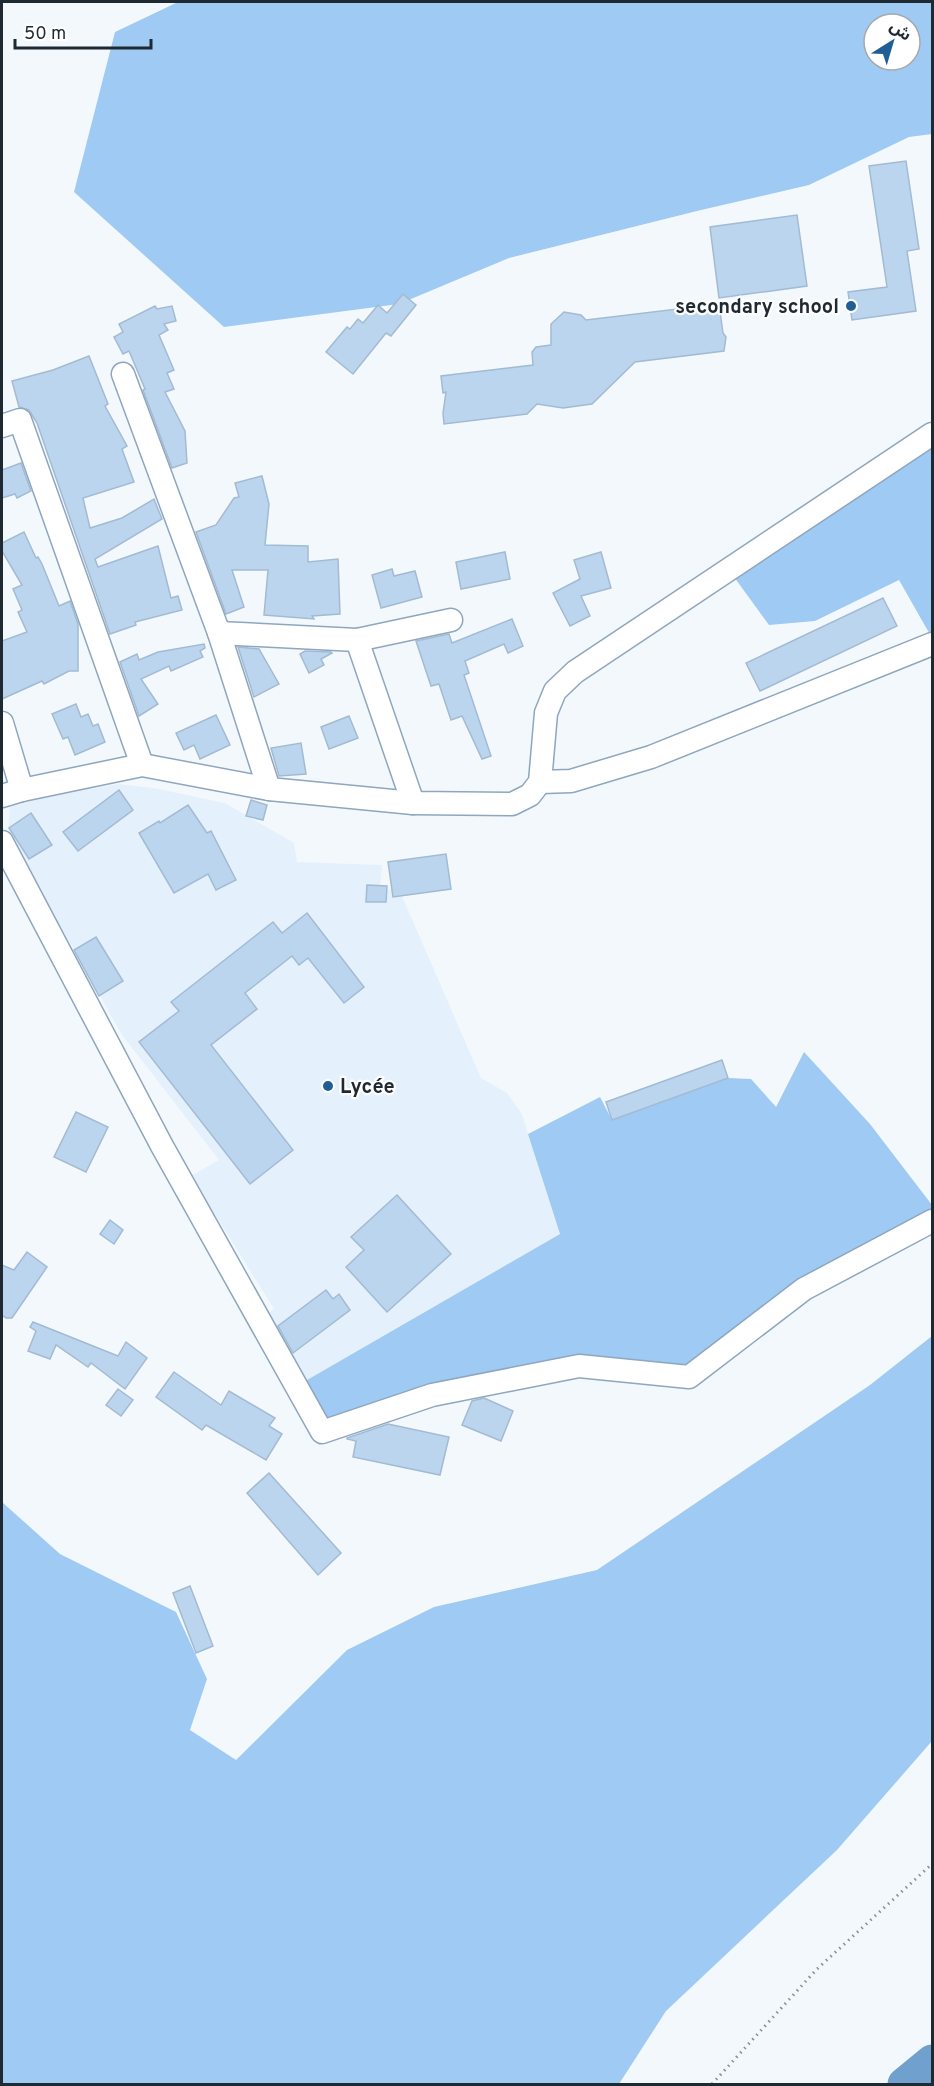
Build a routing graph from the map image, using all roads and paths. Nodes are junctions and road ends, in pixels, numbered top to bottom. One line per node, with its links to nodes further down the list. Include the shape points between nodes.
1 (123, 374): 5 (street)
2 (2, 426): 9 (street, via 20,420)
3 (933, 434): 10 (street, via 575,672 555,691 546,713)
4 (451, 621): 6 (street)
5 (219, 633): 6 (street); 11 (street)
6 (357, 640): 13 (street)
7 (933, 644): 10 (street, via 651,757 571,781)
8 (2, 723): 12 (street)
9 (142, 765): 11 (street); 12 (street)
10 (540, 782): 13 (street, via 530,795 512,804)
11 (269, 789): 13 (street)
12 (12, 793)
13 (413, 803)
14 (2, 842): 15 (street, via 162,1146 322,1432 432,1395 579,1366 689,1377 804,1289)
15 (933, 1221)
16 (933, 1864): 17 (path, via 817,1969)
17 (712, 2085)

